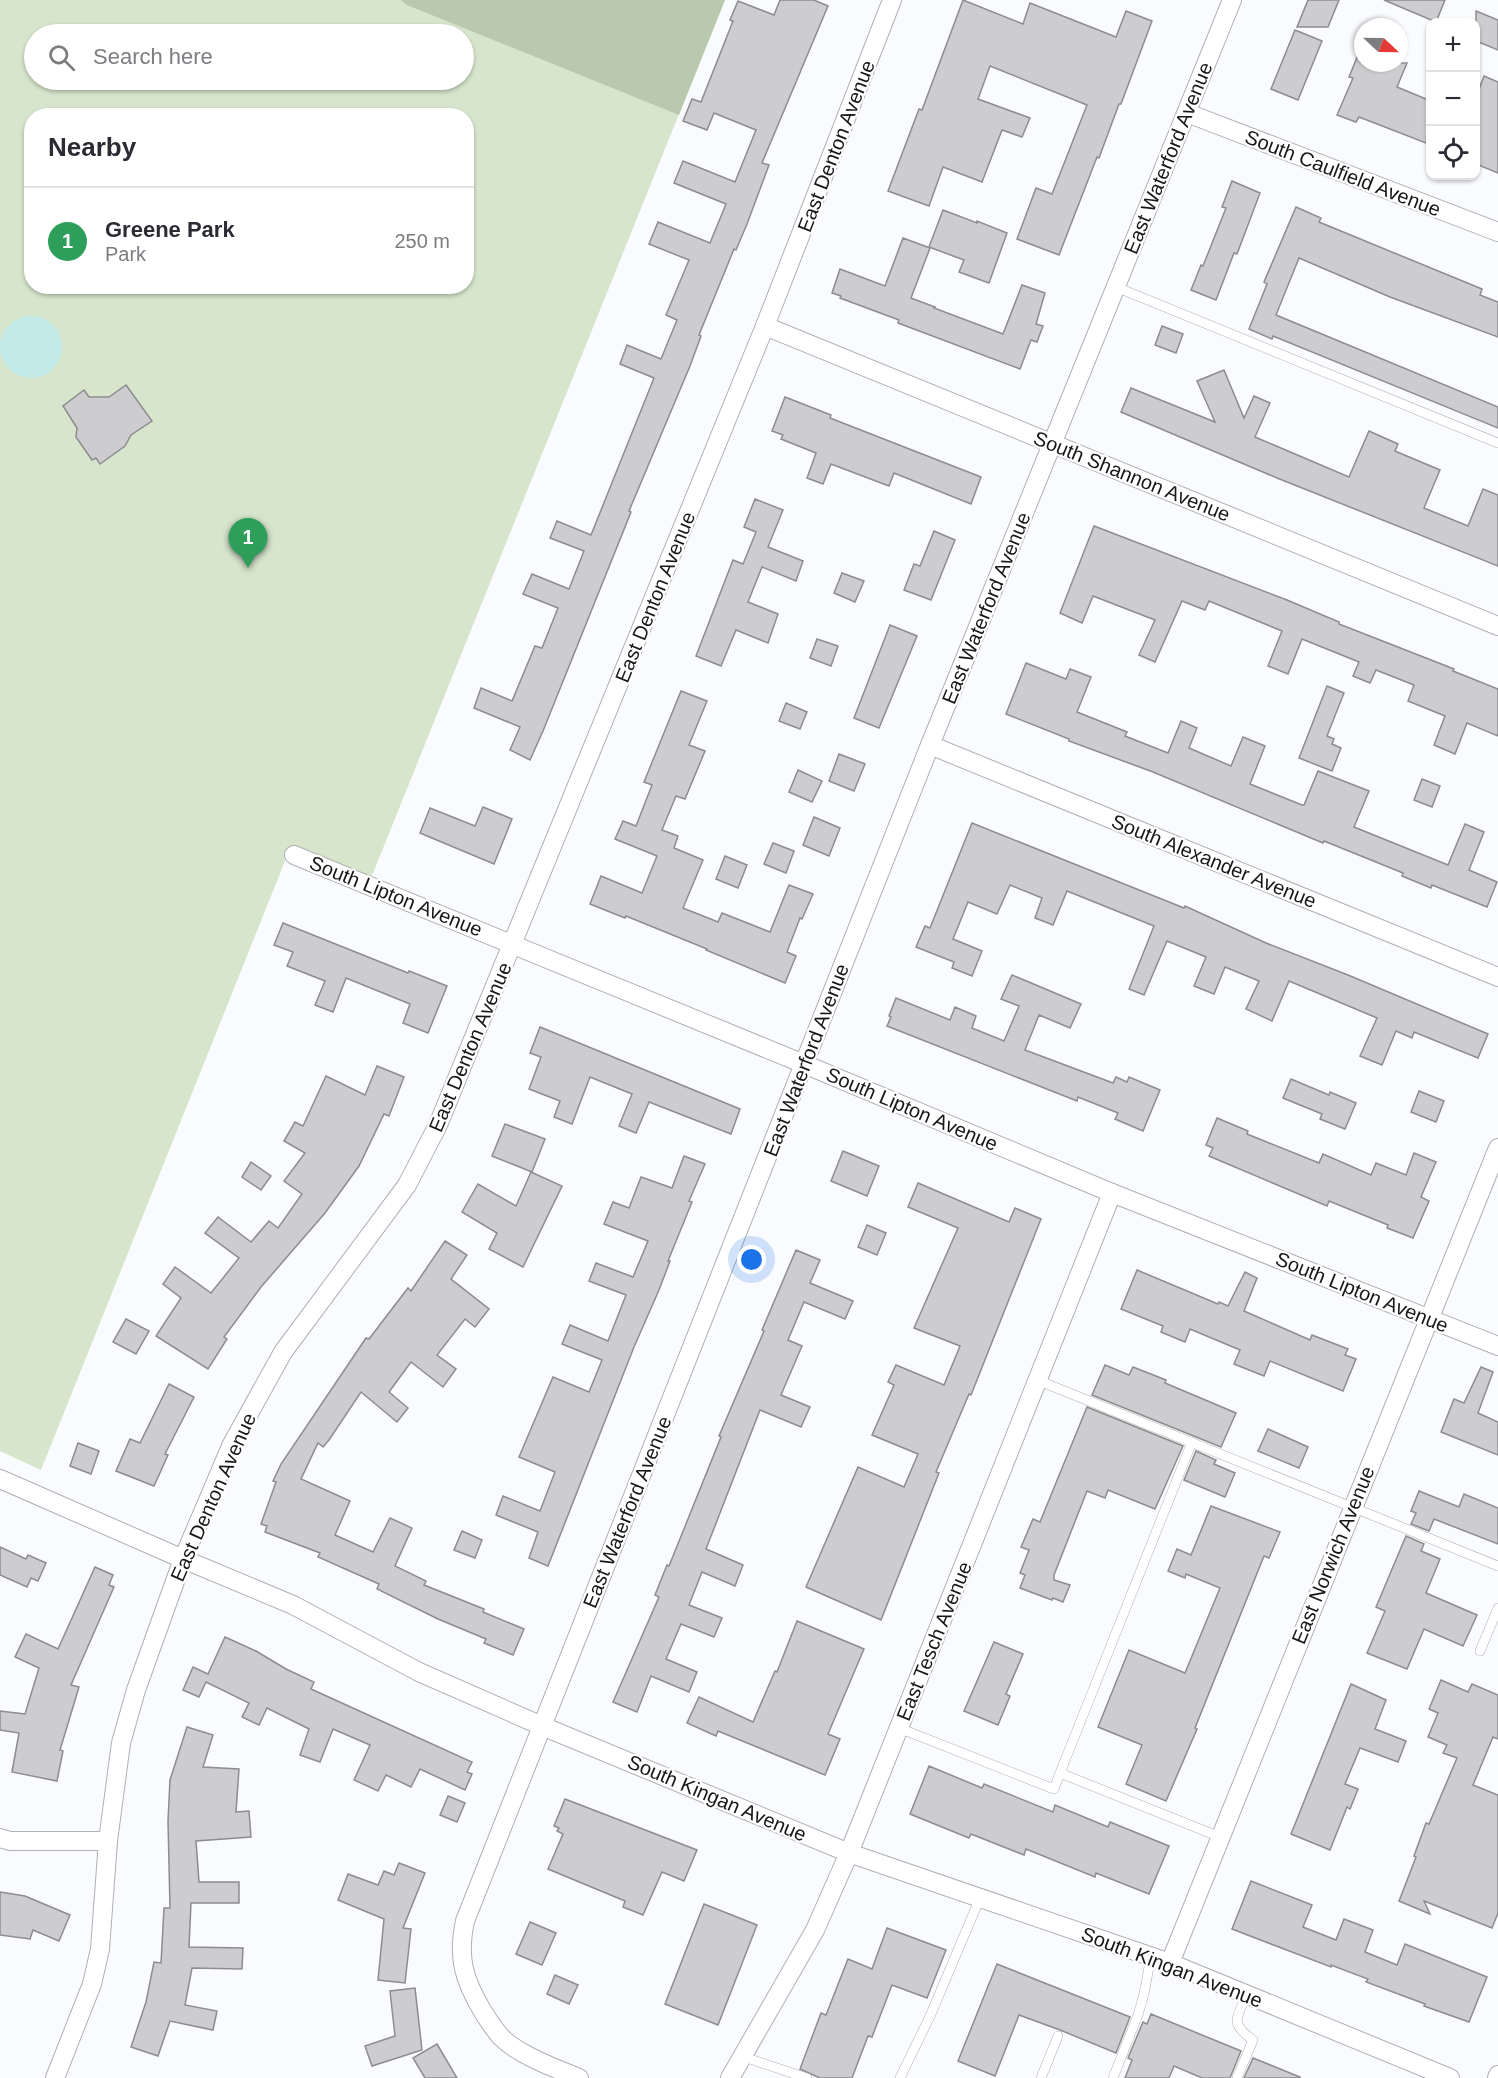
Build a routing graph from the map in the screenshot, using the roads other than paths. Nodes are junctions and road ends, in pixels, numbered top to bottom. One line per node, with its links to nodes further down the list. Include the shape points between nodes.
1 (892, 0): 6 (street, East Denton Avenue)
2 (1232, 0): 3 (street, East Waterford Avenue)
3 (1187, 113): 4 (street, South Caulfield Avenue); 5 (street, East Waterford Avenue)
4 (1498, 232)
5 (1116, 287): 7 (lane); 8 (street, East Waterford Avenue)
6 (765, 327): 8 (street, South Shannon Avenue); 12 (street, East Denton Avenue)
7 (1498, 443)
8 (1052, 444): 9 (street, South Shannon Avenue); 10 (street, East Waterford Avenue)
9 (1498, 626)
10 (930, 744): 13 (street, South Alexander Avenue); 14 (street, East Waterford Avenue)
11 (294, 855): 12 (street, South Lipton Avenue)
12 (513, 944): 14 (street, South Lipton Avenue); 23 (street, East Denton Avenue, via 438,1125 407,1185 284,1352 232,1444)
13 (1498, 977)
14 (804, 1064): 16 (street, South Lipton Avenue); 27 (street, East Waterford Avenue)
15 (1498, 1148): 17 (street, East Norwich Avenue)
16 (1112, 1193): 17 (street, South Lipton Avenue); 19 (street, East Tesch Avenue)
17 (1430, 1319): 18 (street, South Lipton Avenue); 22 (street, East Norwich Avenue)
18 (1498, 1346)
19 (1038, 1380): 20 (lane); 28 (street, East Tesch Avenue)
20 (1192, 1442): 22 (lane); 29 (lane)
21 (0, 1479): 23 (street, South Kingan Avenue)
22 (1353, 1506): 24 (lane); 31 (street, East Norwich Avenue)
23 (183, 1559): 27 (street, South Kingan Avenue, via 293,1605 419,1672); 32 (street, East Denton Avenue, via 121,1743)
24 (1498, 1566)
25 (1498, 1608): 26 (lane)
26 (1480, 1651)
27 (542, 1726): 33 (street, South Kingan Avenue); 41 (street, East Waterford Avenue, via 465,1921 461,1955 464,1975 475,1998 503,2039 535,2059)
28 (899, 1728): 29 (lane, via 1054,1789); 33 (street, East Tesch Avenue)
29 (1060, 1773): 31 (lane)
30 (0, 1838): 32 (street)
31 (1220, 1838): 36 (street, East Norwich Avenue)
32 (108, 1841): 40 (street, East Denton Avenue, via 98,1958)
33 (849, 1853): 34 (street, South Kingan Avenue); 39 (street, East Tesch Avenue, via 814,1930)
34 (980, 1898): 35 (street, South Kingan Avenue); 44 (lane)
35 (1151, 1956): 36 (street, South Kingan Avenue); 46 (lane, via 1138,2015)
36 (1170, 1963): 37 (street, South Kingan Avenue)
37 (1246, 1994): 47 (lane, via 1236,2020 1239,2030 1253,2040); 48 (street, South Kingan Avenue)
38 (1058, 2036): 45 (lane)
39 (744, 2057): 42 (street, East Tesch Avenue); 43 (lane)
40 (56, 2078)
41 (579, 2078)
42 (730, 2078)
43 (807, 2078)
44 (900, 2078)
45 (1041, 2078)
46 (1113, 2078)
47 (1237, 2078)
48 (1450, 2078)

